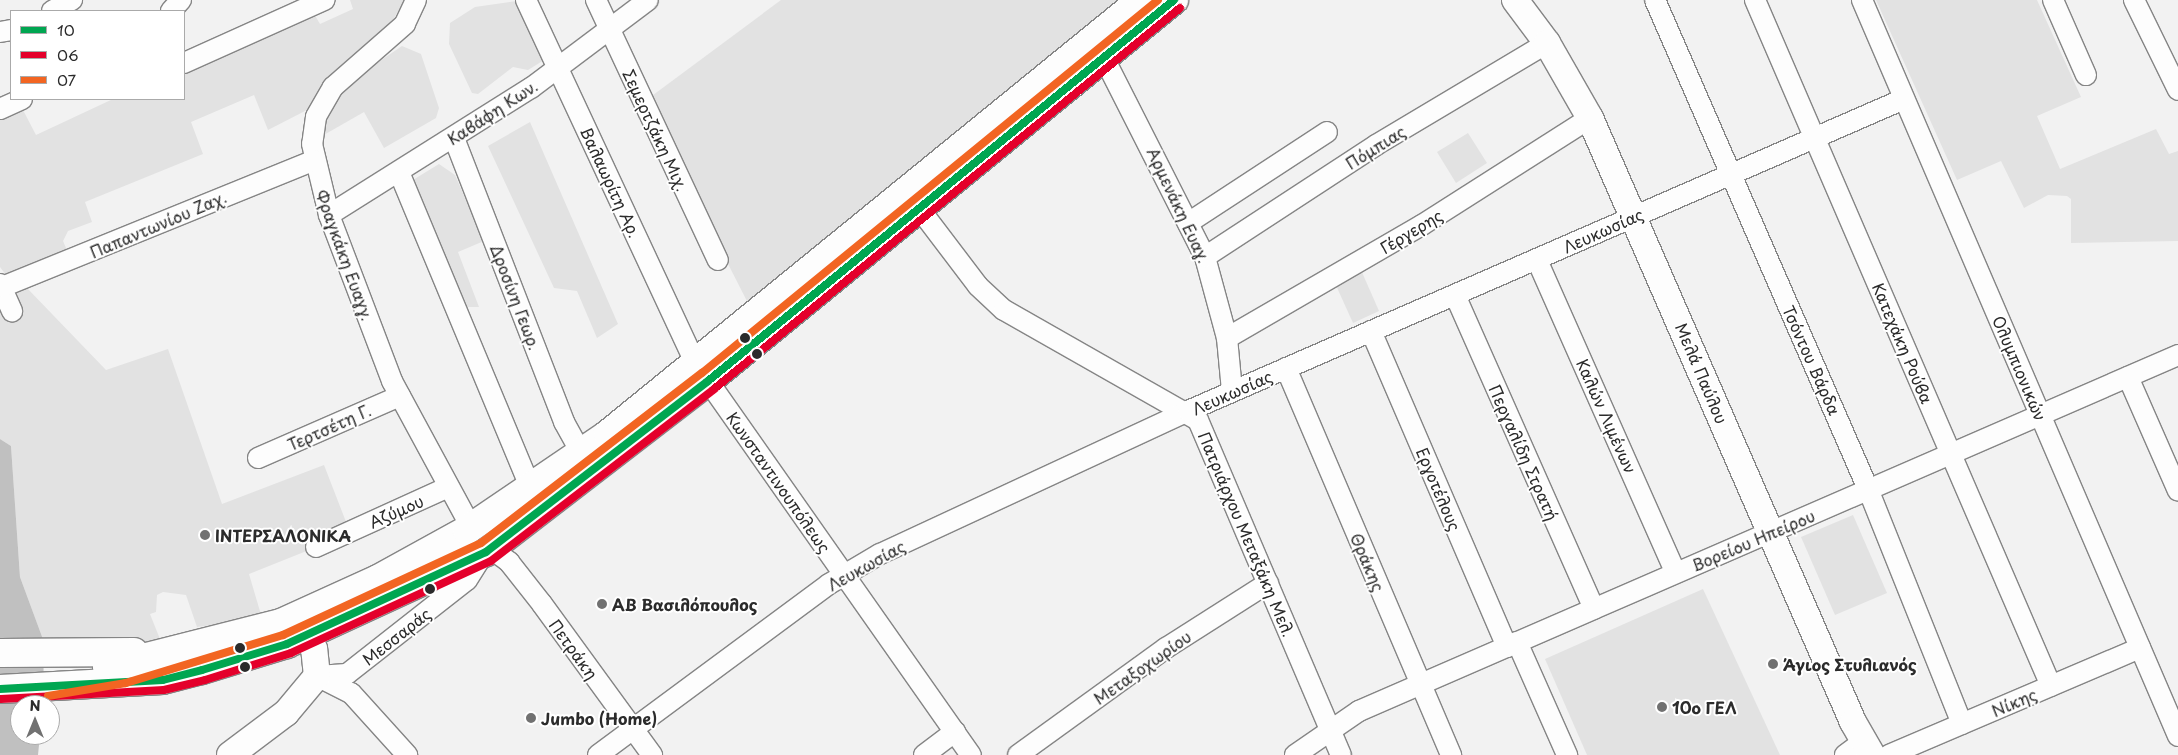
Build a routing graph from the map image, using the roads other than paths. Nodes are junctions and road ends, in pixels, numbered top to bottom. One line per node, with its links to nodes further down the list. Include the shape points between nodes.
1 (72, 0): 16 (street)
2 (182, 0): 17 (street)
3 (324, 0): 21 (street)
4 (416, 0): 32 (street, Φραγκάκη Ευαγγ., via 404,24 342,77 325,98 313,126)
5 (526, 0): 22 (street, Βαλαωρίτη Αρ.)
6 (596, 0): 18 (street, Σεμερτζάκη Μιχ.)
7 (648, 0): 18 (street, Καβάφη Κων.)
8 (1141, 0): 35 (main road)
9 (1174, 0): 20 (main road)
10 (1515, 0): 19 (street, Μελά Παύλου)
11 (1655, 0): 34 (street, Τσόντου Βάρδα)
12 (1755, 0): 31 (street, Κατεχάκη Ρούβα)
13 (1862, 0): 25 (street, Ολυμπιονικών)
14 (2053, 0): 23 (street)
15 (2134, 0): 24 (street)
16 (54, 10)
17 (172, 10)
18 (612, 28): 22 (street, Καβάφη Κων.); 40 (street, Σεμερτζάκη Μιχ.)
19 (1547, 43): 28 (street, Μελά Παύλου); 39 (street, Πόμπιας, via 1376,145)
20 (1104, 58): 35 (main road); 38 (street, Αρμενάκη Ευαγ.)
21 (185, 64)
22 (558, 67): 30 (street, Καβάφη Κων.); 49 (street, Βαλαωρίτη Αρ.)
23 (2086, 75)
24 (2178, 90)
25 (1904, 99): 31 (street, Λευκωσίας); 54 (street, Ολυμπιονικών)
26 (20, 100): 27 (street)
27 (0, 109)
28 (1590, 118): 37 (street, Μελά Παύλου); 46 (street, Γέργερης, via 1422,226)
29 (1327, 132): 38 (street)
30 (454, 138): 33 (street, Καβάφη Κων.); 55 (street, Δροσίνη Γεωρ., via 564,422)
31 (1815, 138): 34 (street, Λευκωσίας); 56 (street, Κατεχάκη Ρούβα)
32 (314, 160): 36 (street, Φραγκάκη Ευαγγ.); 42 (street, Παπαντωνίου Ζαχ.)
33 (399, 172): 36 (street, Καβάφη Κων.); 59 (street)
34 (1731, 175): 37 (street, Λευκωσίας); 60 (street, Τσόντου Βάρδα)
35 (913, 200): 49 (main road); 53 (street, Πατριάρχου Μεταξάκη Μελ., via 978,286 1004,310)
36 (329, 215): 52 (street, Φραγκάκη Ευαγγ.)
37 (1634, 216): 41 (street, Λευκωσίας); 62 (street, Μελά Παύλου)
38 (1188, 223): 39 (street, Αρμενάκη Ευαγ.)
39 (1205, 257): 46 (street, Αρμενάκη Ευαγ.)
40 (718, 260)
41 (1538, 260): 43 (street, Λευκωσίας); 65 (street, Καλών Λιμένων)
42 (1, 286): 44 (street)
43 (1455, 295): 45 (street, Λευκωσίας); 68 (street, Περγαλίδη Στρατή)
44 (12, 311)
45 (1371, 331): 48 (street, Λευκωσίας); 70 (street, Εργοτέλους)
46 (1227, 338): 51 (street, Αρμενάκη Ευαγ.)
47 (2178, 355): 50 (street, Βορείου Ηπείρου)
48 (1286, 368): 51 (street, Λευκωσίας); 77 (street, Θράκης)
49 (702, 373): 55 (main road); 63 (main road); 66 (street, Κωνσταντινουπόλεως)
50 (2128, 377): 54 (street, Βορείου Ηπείρου); 61 (street)
51 (1232, 391): 53 (street, Λευκωσίας)
52 (400, 396): 57 (street, Τερτσέτη Γ.); 58 (street, Φραγκάκη Ευαγγ.)
53 (1188, 411): 66 (street, Λευκωσίας); 67 (street, Πατριάρχου Μεταξάκη Μελ., via 1206,437)
54 (2040, 415): 56 (street, Βορείου Ηπείρου); 71 (street, Ολυμπιονικών)
55 (582, 454): 59 (main road)
56 (1951, 454): 60 (street, Βορείου Ηπείρου); 78 (street, Κατεχάκη Ρούβα)
57 (258, 458)
58 (448, 487): 63 (street, Φραγκάκη Ευαγγ.); 64 (street, Αζύμου)
59 (531, 488): 63 (main road)
60 (1868, 489): 62 (street, Βορείου Ηπείρου); 80 (street, Τσόντου Βάρδα)
61 (2178, 491)
62 (1771, 532): 65 (street, Βορείου Ηπείρου); 85 (street, Μελά Παύλου)
63 (479, 541): 69 (main road); 73 (main road, via 307,613 224,640); 75 (street, Μεσσαράς, via 466,580 347,674); 81 (street, Πετράκη, via 508,562)
64 (316, 547)
65 (1676, 573): 68 (street, Βορείου Ηπείρου)
66 (843, 574): 81 (street, Λευκωσίας); 83 (street, Κωνσταντινουπόλεως)
67 (1268, 583): 82 (street, Πατριάρχου Μεταξάκη Μελ.); 92 (street, Μεταξοχωρίου, via 1166,648)
68 (1594, 609): 70 (street, Βορείου Ηπείρου)
69 (306, 636): 73 (main road); 75 (street, via 314,649)
70 (1512, 644): 77 (street, Βορείου Ηπείρου); 96 (street, Εργοτέλους)
71 (2140, 648): 78 (street, Νίκης); 84 (street, Ολυμπιονικών)
72 (0, 653): 76 (main road)
73 (163, 667): 76 (main road, via 125,665); 76 (main road, via 126,651)
74 (0, 673): 76 (main road)
75 (317, 676): 86 (street, via 286,713); 87 (street, via 351,693)
76 (50, 680): 79 (main road)
77 (1420, 684): 82 (street, Βορείου Ηπείρου, via 1359,711); 95 (street, Θράκης)
78 (2051, 686): 80 (street, Νίκης)
79 (0, 689)
80 (1962, 724): 97 (street, Νίκης)
81 (633, 729): 88 (street, Λευκωσίας); 89 (street, Πετράκη)
82 (1330, 729): 93 (street, Βορείου Ηπείρου); 94 (street, Πατριάρχου Μεταξάκη Μελ.)
83 (956, 732): 90 (street); 91 (street, Κωνσταντινουπόλεως)
84 (2178, 736)
85 (1859, 751)
86 (230, 755)
87 (407, 755)
88 (598, 755)
89 (652, 755)
90 (924, 755)
91 (971, 755)
92 (1018, 755)
93 (1295, 755)
94 (1342, 755)
95 (1451, 755)
96 (1567, 755)
97 (1889, 755)

